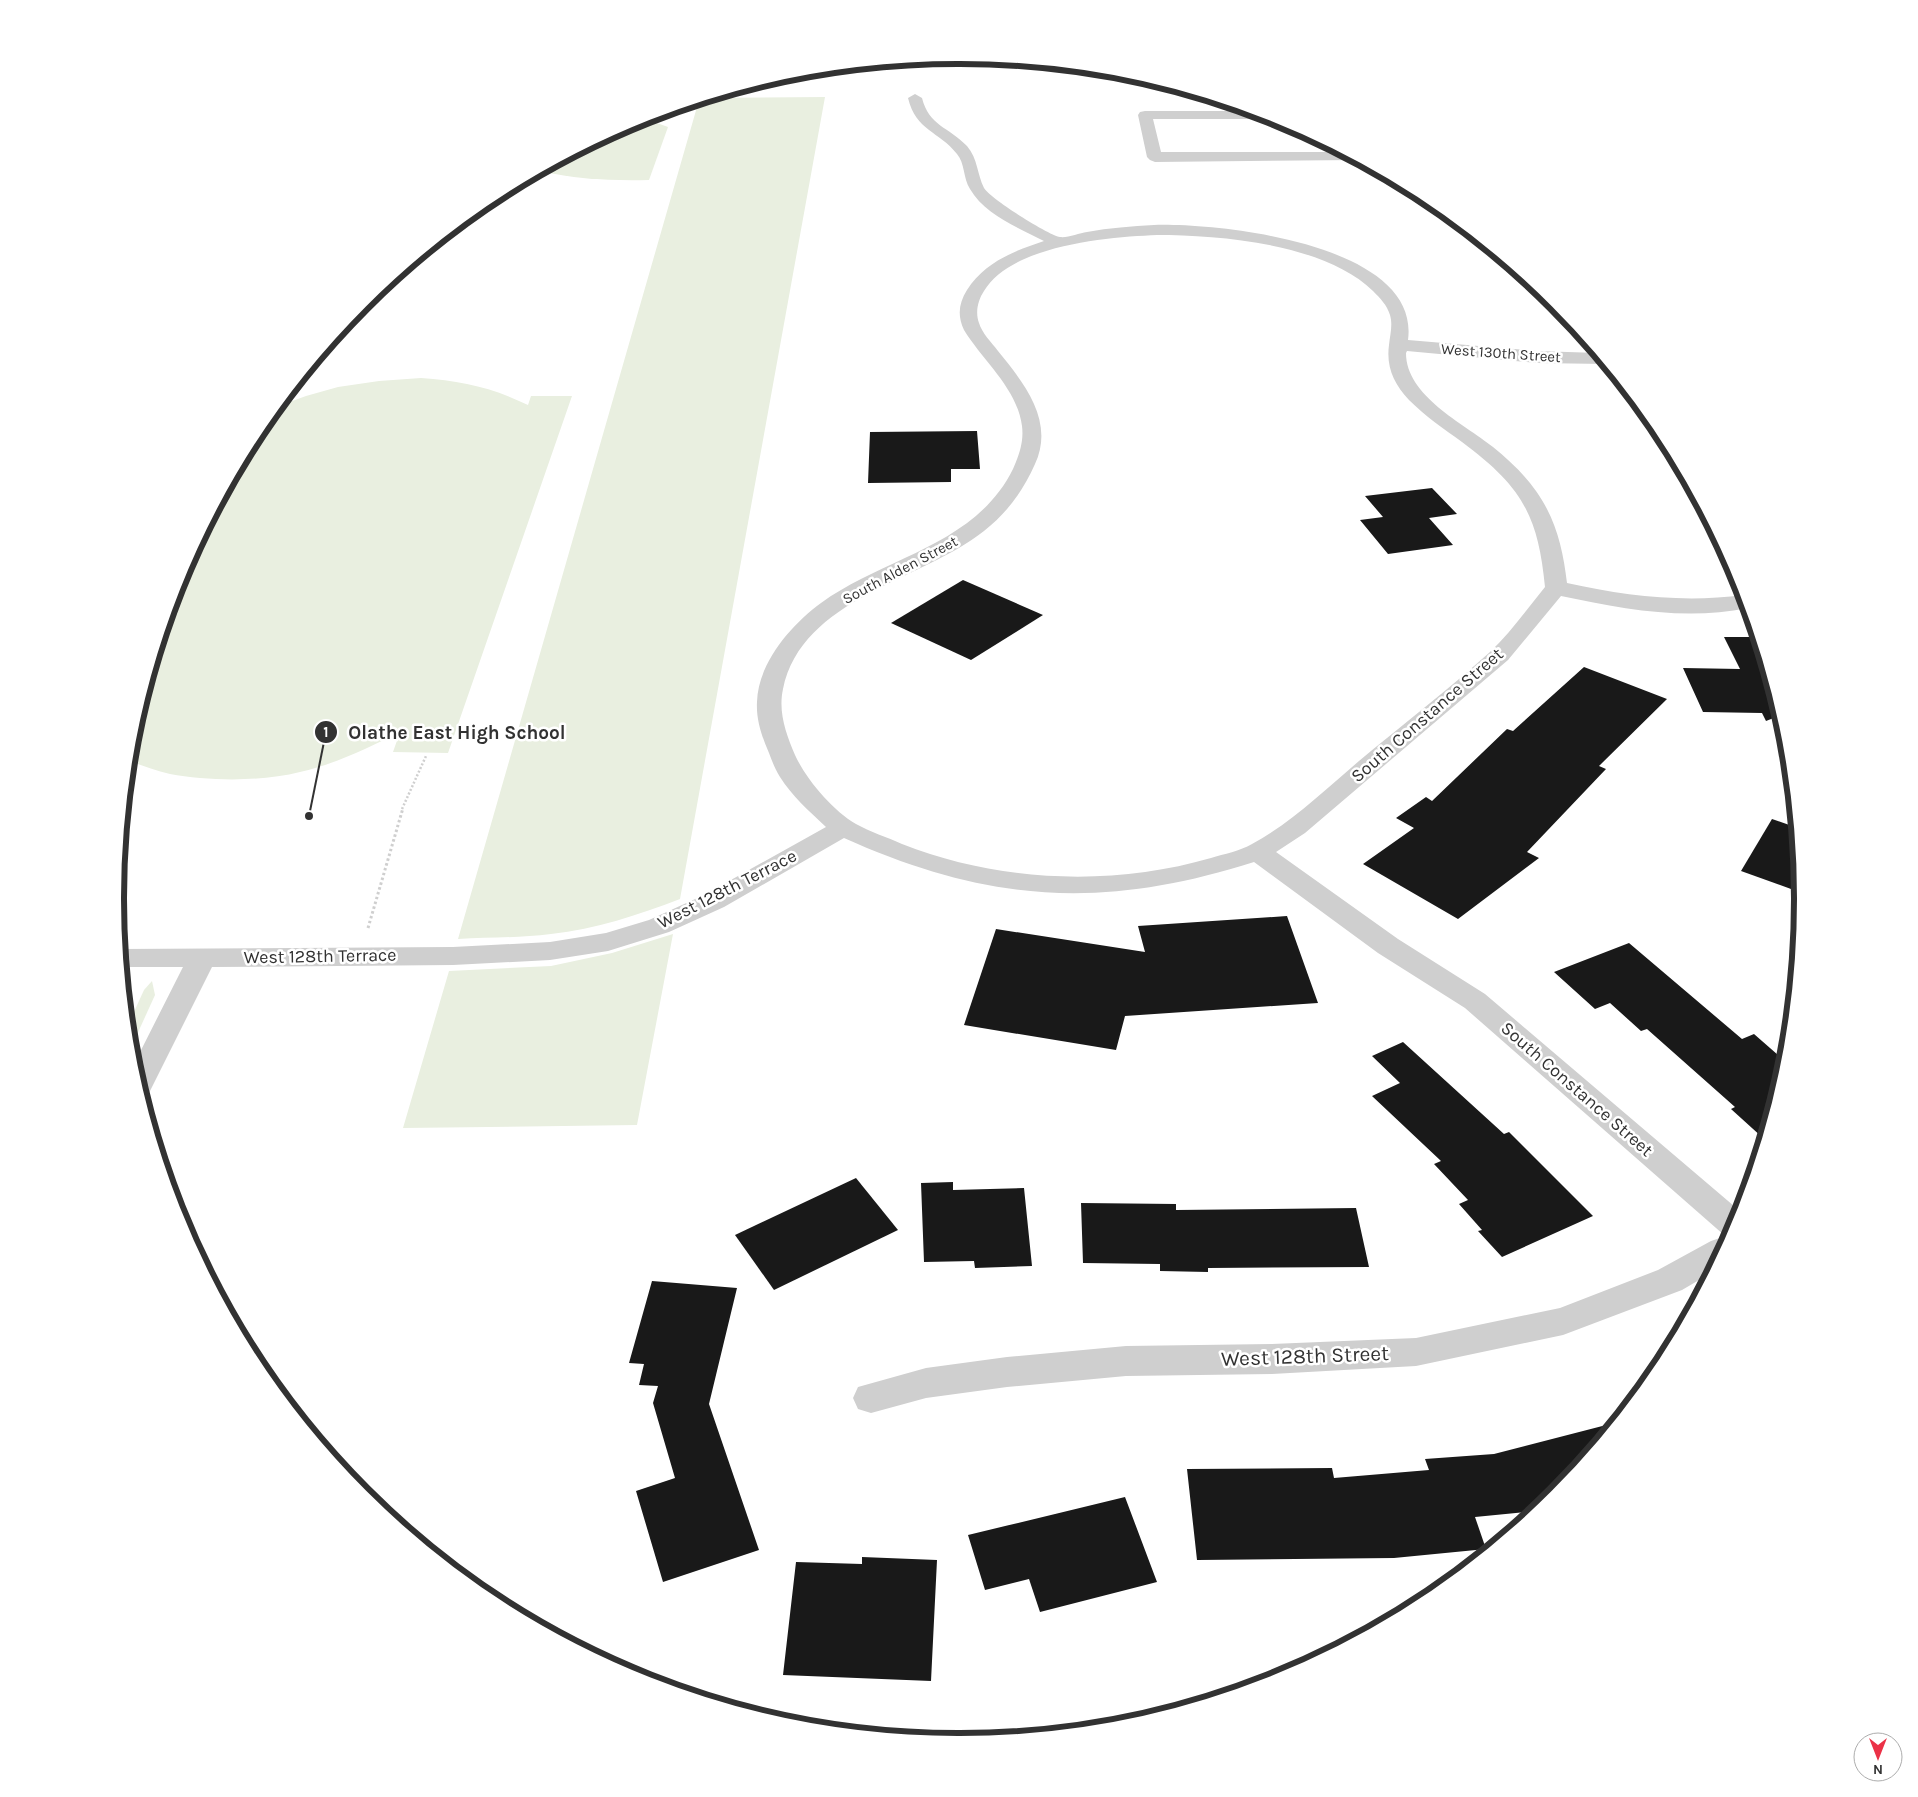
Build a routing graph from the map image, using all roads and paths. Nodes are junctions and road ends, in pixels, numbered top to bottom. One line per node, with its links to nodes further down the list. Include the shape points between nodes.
1 (916, 98): 4 (street, via 917,109 926,123 966,155 979,192 1001,210)
2 (1246, 115): 3 (street, via 1145,115 1155,157)
3 (1341, 157)
4 (1058, 242): 5 (street, via 1124,232 1171,230 1254,238 1298,248 1354,269 1381,289 1399,315); 10 (street, South Alden Street, via 1006,262 987,275 973,294 968,314 972,327 1019,391 1029,412 1033,432 1031,450 1014,490 997,509 948,547 841,601 813,621 789,648 776,673 769,698 770,723 777,744 791,775)
5 (1400, 345): 6 (street, West 130th Street); 7 (street, via 1397,363 1404,381 1420,400 1511,472 1531,500 1546,530)
6 (1596, 359)
7 (1556, 588): 8 (street, via 1620,601 1678,606); 11 (street, South Constance Street, via 1500,655 1296,826)
8 (1739, 603)
9 (426, 756): 12 (path, via 401,812)
10 (843, 828): 11 (street, via 907,856 953,870 1036,883 1121,883 1159,878); 14 (street, West 128th Terrace, via 714,900 659,926 608,942 550,950 453,956)
11 (1258, 852): 16 (street, South Constance Street, via 1388,946 1475,1001)
12 (368, 930)
13 (126, 958): 14 (street, West 128th Terrace)
14 (202, 958): 15 (street)
15 (143, 1075)
16 (1729, 1220)
17 (1714, 1255): 18 (street, West 128th Street, via 1670,1280 1563,1321 1416,1352 1272,1359 1126,1361 926,1383)
18 (871, 1398)

